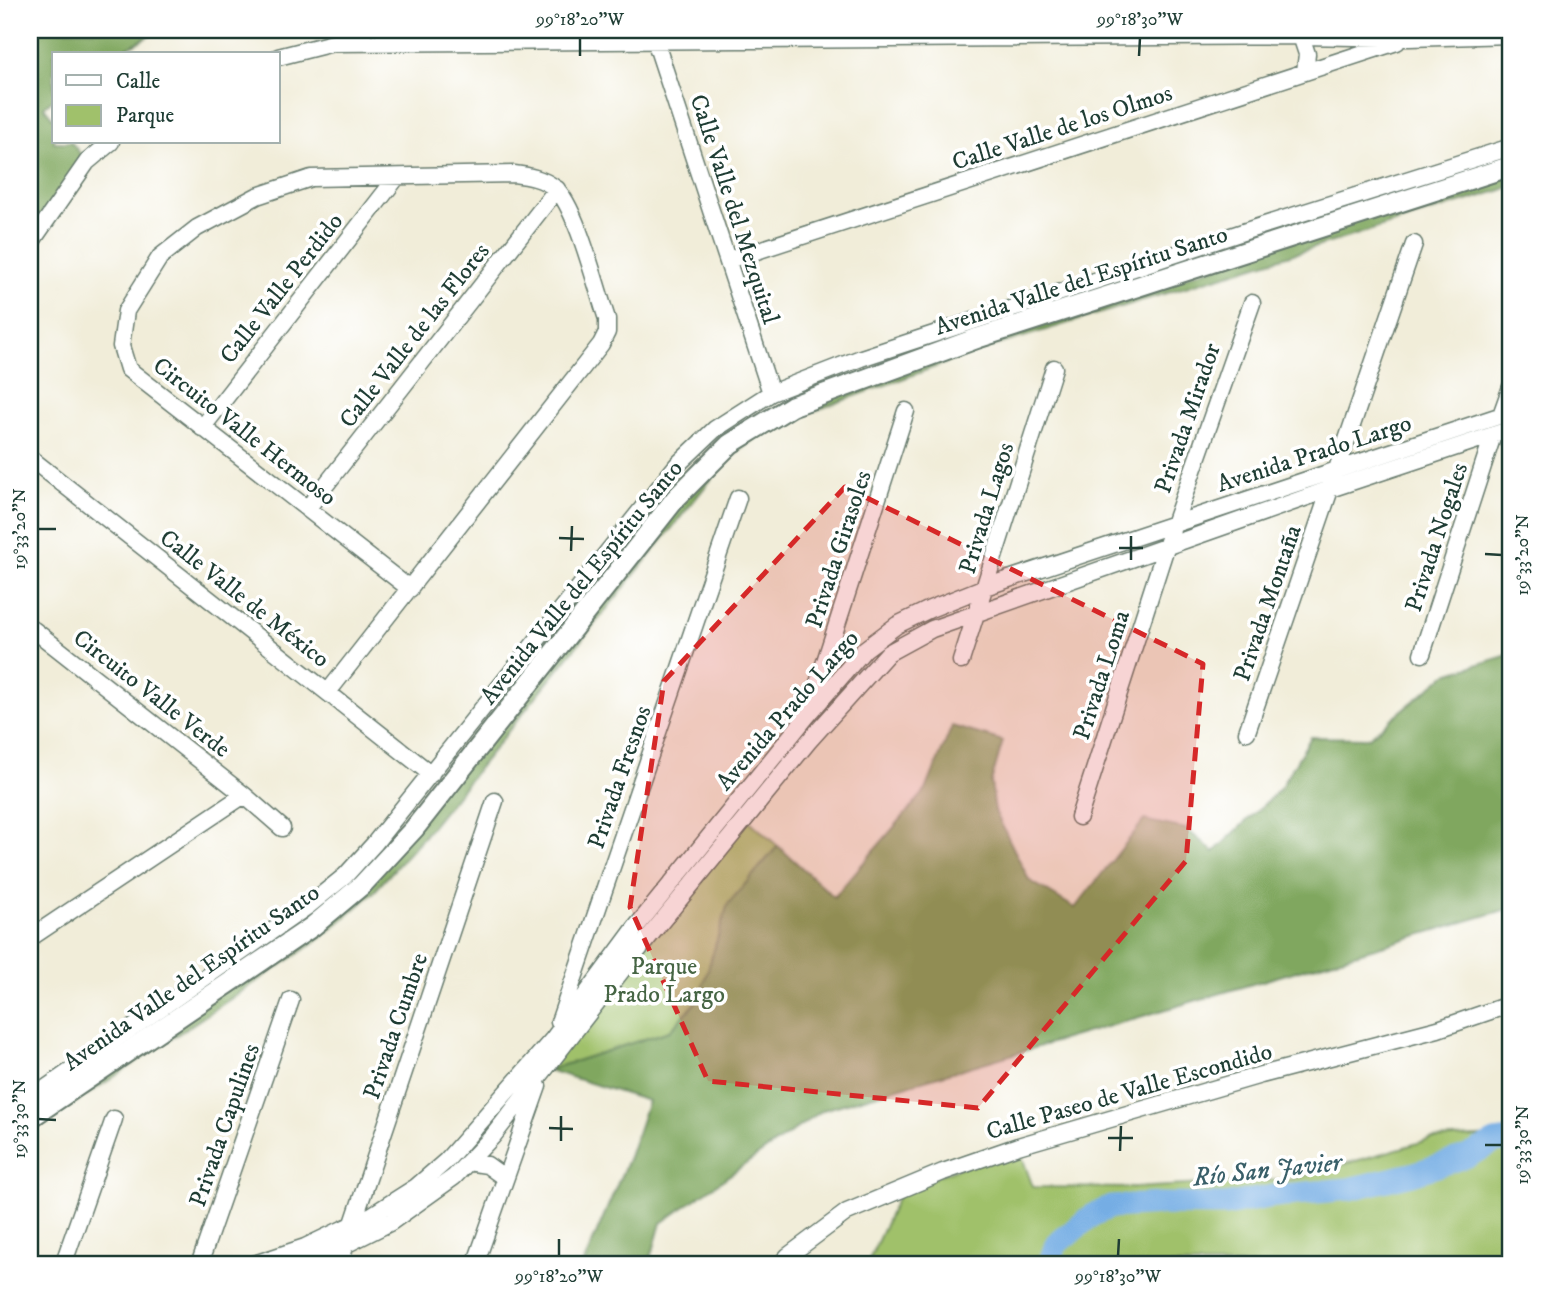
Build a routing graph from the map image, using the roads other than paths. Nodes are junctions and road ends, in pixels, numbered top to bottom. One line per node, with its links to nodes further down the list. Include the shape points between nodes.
1 (1511, 35): 3 (street)
2 (1301, 36): 3 (street); 4 (street); 6 (street, via 1307,54)
3 (1409, 38): 6 (street, Calle Valle de los Olmos)
4 (655, 40): 5 (street, via 333,43); 14 (street, Calle Valle del Mezquital)
5 (280, 56)
6 (1305, 72): 14 (street, Calle Valle de los Olmos)
7 (109, 144): 12 (street, via 87,162)
8 (1511, 147): 18 (street, via 861,358)
9 (1511, 166): 54 (main road, Avenida Valle del Espíritu Santo, via 978,338 792,406 730,444 676,498 414,829 362,886 313,926)
10 (397, 177): 11 (street, Circuito Valle Hermoso, via 514,174 538,178); 21 (street, Calle Valle Perdido); 21 (street, Circuito Valle Hermoso, via 311,178 257,196 197,228 160,257 126,311 121,346 128,369)
11 (557, 189): 28 (street, Calle Valle de las Flores); 32 (street, via 571,211 607,319 607,332)
12 (30, 244)
13 (1414, 244): 25 (street, Privada Montaña)
14 (729, 260): 18 (street, Calle Valle del Mezquital)
15 (1252, 303): 29 (street, Privada Mirador)
16 (1054, 368): 31 (street, Privada Lagos)
17 (1511, 387): 20 (street)
18 (771, 393): 41 (street, via 715,429 677,465)
19 (906, 411): 38 (street, Privada Girasoles)
20 (1506, 414): 25 (street, Avenida Prado Largo)
21 (202, 428): 28 (street, Circuito Valle Hermoso)
22 (1511, 429): 23 (street, Avenida Prado Largo)
23 (1493, 435): 26 (street, Avenida Prado Largo); 35 (street, Privada Nogales)
24 (30, 458): 37 (street, Calle Valle de México)
25 (1339, 467): 26 (street, Privada Montaña); 29 (street, Avenida Prado Largo)
26 (1329, 489): 30 (street, Avenida Prado Largo); 39 (street, Privada Montaña)
27 (738, 498): 47 (street, Privada Fresnos)
28 (307, 509): 32 (street, Circuito Valle Hermoso)
29 (1174, 523): 30 (street, Privada Mirador); 31 (street, Avenida Prado Largo)
30 (1166, 547): 33 (street, Avenida Prado Largo); 44 (street, Privada Loma)
31 (985, 587): 33 (street, Privada Lagos); 38 (street, Avenida Prado Largo, via 897,625 865,649)
32 (410, 590): 37 (street)
33 (976, 614): 36 (street, Privada Lagos); 40 (street, Avenida Prado Largo, via 932,629 888,653)
34 (30, 630): 42 (street, Circuito Valle Verde)
35 (1422, 654)
36 (961, 661)
37 (328, 692): 41 (street, Calle Valle de México)
38 (807, 716): 40 (street, Privada Girasoles); 48 (street, Avenida Prado Largo)
39 (1247, 732)
40 (808, 742): 52 (street, Avenida Prado Largo)
41 (431, 774): 53 (street, via 336,884)
42 (244, 795): 45 (street, Circuito Valle Verde); 46 (street)
43 (495, 801): 58 (street, Privada Cumbre)
44 (1079, 817)
45 (282, 828)
46 (30, 938)
47 (582, 954): 48 (street, via 594,962); 51 (street, Privada Fresnos)
48 (609, 962): 51 (street, Avenida Prado Largo)
49 (291, 1000): 61 (street, Privada Capulines)
50 (1511, 1004): 66 (street, Calle Paseo de Valle Escondido, via 1438,1029 1018,1146 943,1172 847,1212)
51 (553, 1040): 52 (street, Privada Fresnos); 58 (street, Avenida Prado Largo, via 446,1161 416,1187)
52 (543, 1070): 56 (street, Avenida Prado Largo); 57 (street, Privada Fresnos)
53 (30, 1099)
54 (30, 1118)
55 (114, 1119): 60 (street)
56 (468, 1162): 57 (street, via 487,1165); 59 (street, Avenida Prado Largo, via 391,1222)
57 (505, 1178): 65 (street, Privada Fresnos)
58 (352, 1226): 59 (street, Privada Cumbre); 62 (street, Avenida Prado Largo)
59 (345, 1245): 63 (street, Avenida Prado Largo); 64 (street, Privada Cumbre)
60 (63, 1265)
61 (199, 1265)
62 (251, 1265)
63 (296, 1265)
64 (339, 1265)
65 (475, 1265)
66 (780, 1265)

